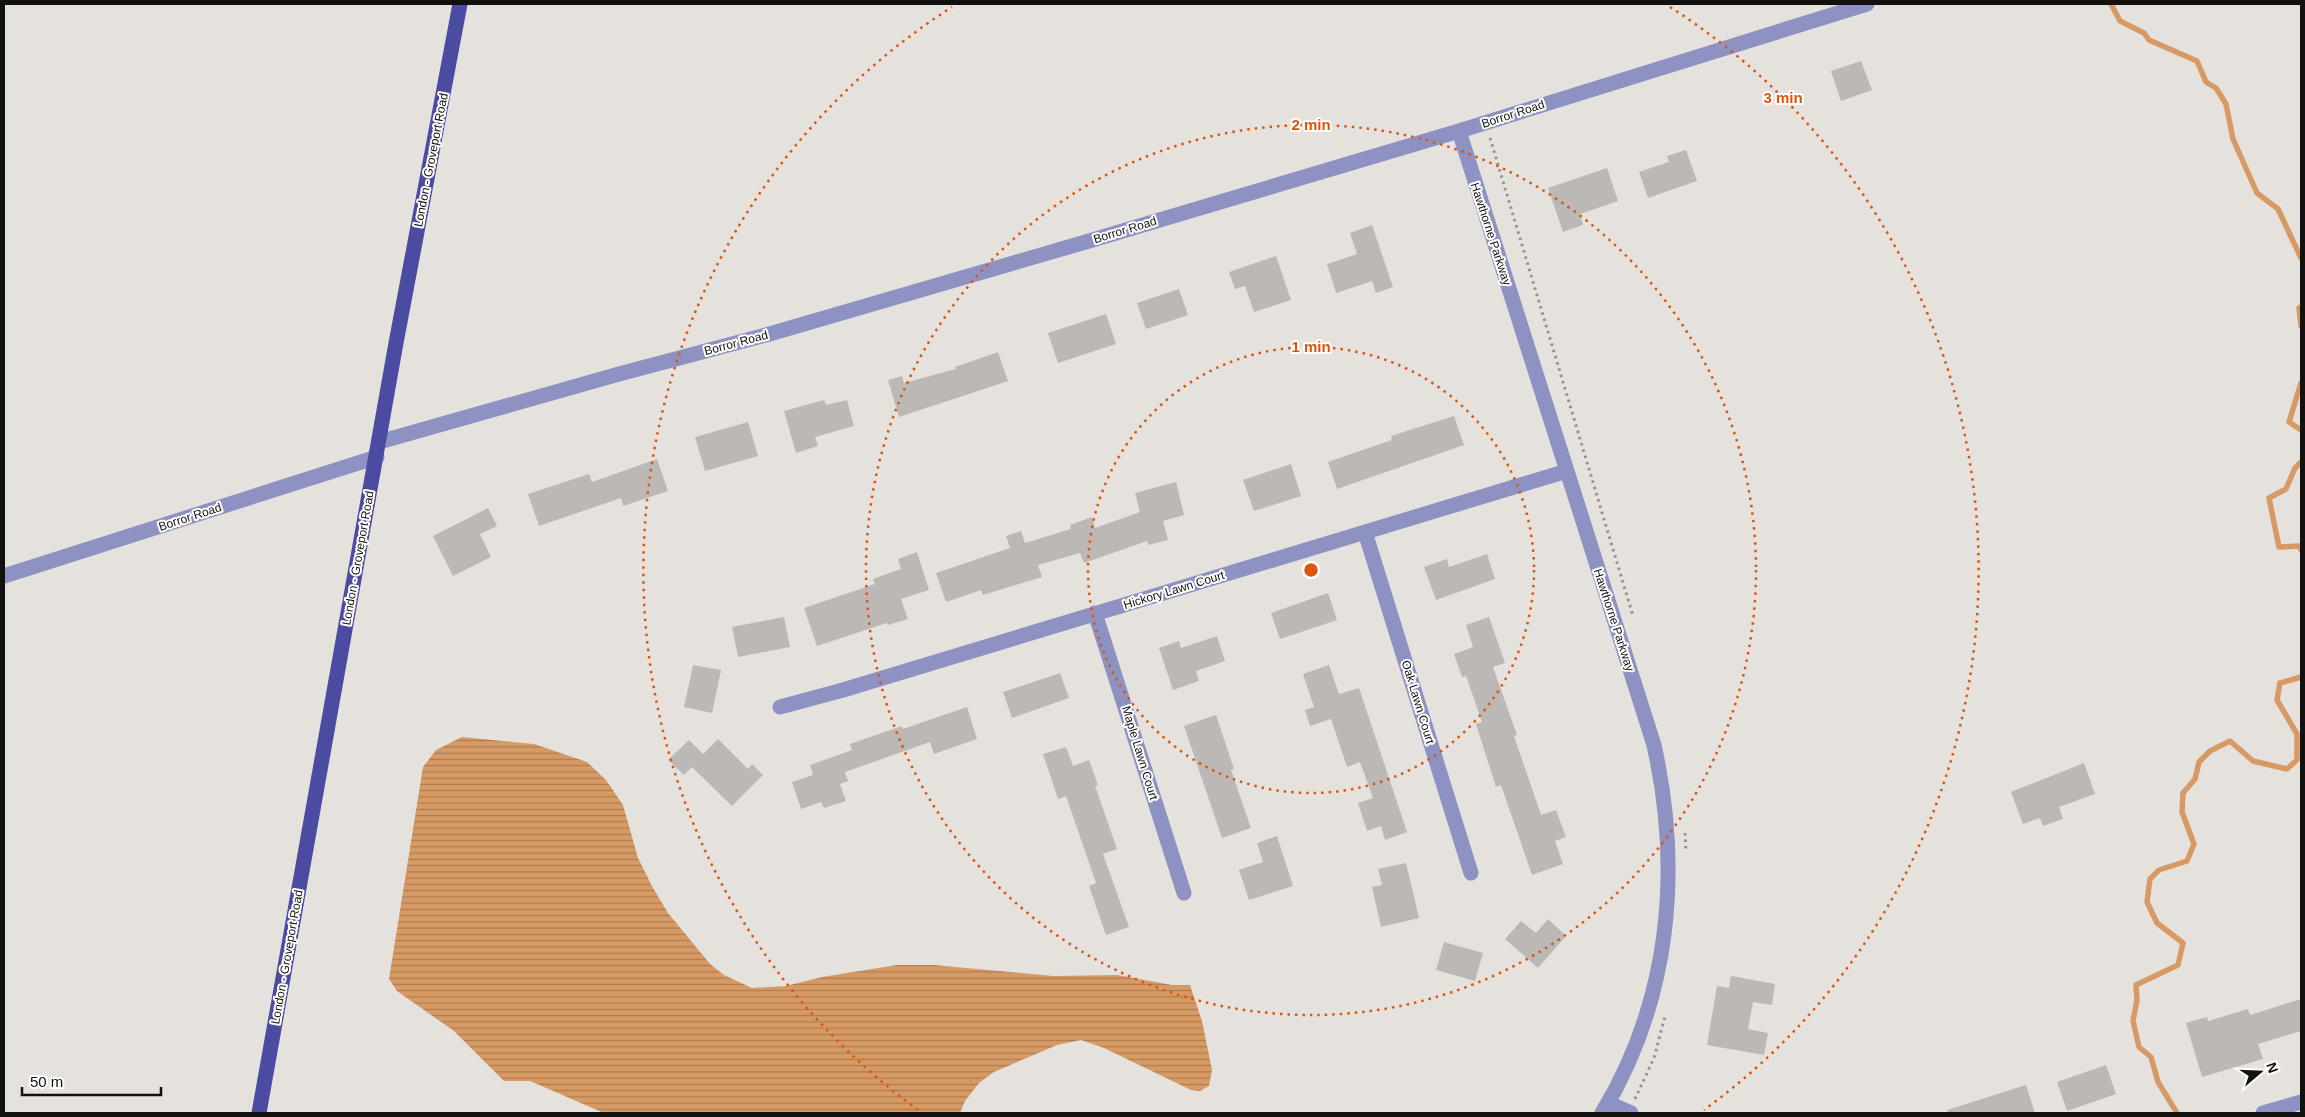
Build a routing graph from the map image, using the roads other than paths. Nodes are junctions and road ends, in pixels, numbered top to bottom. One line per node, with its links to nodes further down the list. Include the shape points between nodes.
1 (460, 4): 4 (main road, London - Groveport Road)
2 (1867, 4): 3 (street, Borror Road)
3 (1459, 131): 4 (street, Borror Road, via 879,303); 6 (street, Hawthorne Parkway)
4 (379, 442): 5 (main road, London - Groveport Road)
5 (377, 457): 8 (street, Borror Road); 15 (main road, London - Groveport Road)
6 (1567, 471): 7 (street, Hickory Lawn Court); 14 (street, Hawthorne Parkway, via 1654,745 1668,824 1669,886 1658,970 1644,1022)
7 (1365, 532): 9 (street, Hickory Lawn Court); 11 (street, Oak Lawn Court)
8 (4, 576)
9 (1095, 614): 10 (street, Hickory Lawn Court); 12 (street, Maple Lawn Court)
10 (780, 707)
11 (1471, 873)
12 (1184, 893)
13 (2301, 1102): 17 (street)
14 (1605, 1108): 16 (street)
15 (259, 1113)
16 (1631, 1113)
17 (2263, 1113)

